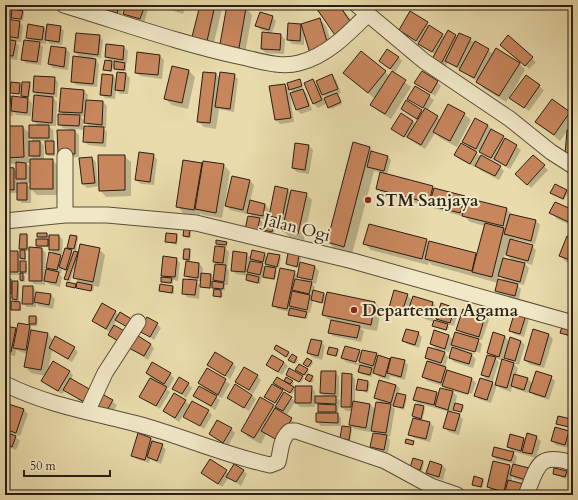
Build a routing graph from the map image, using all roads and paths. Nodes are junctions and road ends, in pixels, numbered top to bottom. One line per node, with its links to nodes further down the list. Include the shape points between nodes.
1 (64, 5): 2 (street, via 230,55 285,64 298,64 329,49 345,37)
2 (362, 10): 4 (street, via 424,61 510,119)
3 (65, 156): 5 (street)
4 (573, 166)
5 (65, 215): 6 (street, Jalan Ogi); 8 (street, Jalan Ogi, via 107,215 196,223 353,261)
6 (5, 221)
7 (138, 322): 10 (street, via 105,374)
8 (573, 323)
9 (5, 384): 10 (street, via 42,401)
10 (87, 412): 12 (street, via 153,428 204,446 270,464 278,462 286,434 296,431 385,461 431,486)
11 (573, 463): 13 (street, via 545,460 540,464)
12 (457, 495)
13 (526, 495)

